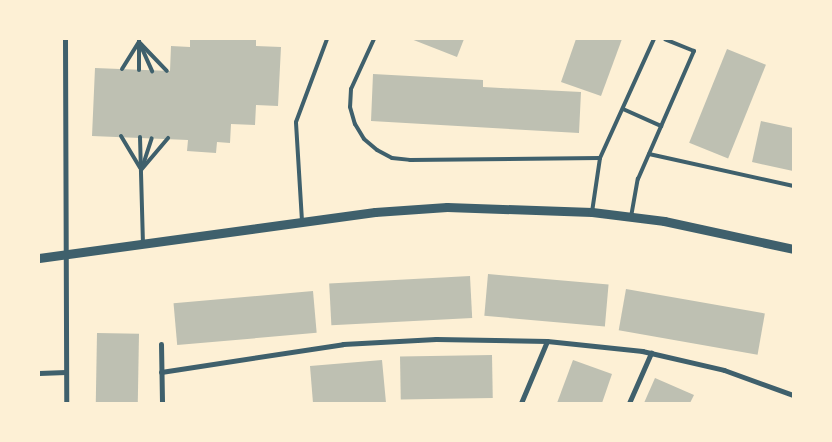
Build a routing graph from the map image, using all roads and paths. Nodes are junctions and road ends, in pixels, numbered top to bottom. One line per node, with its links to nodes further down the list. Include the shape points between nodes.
1 (65, 39): 26 (street)
2 (328, 39): 23 (lane, via 296,122)
3 (374, 39): 18 (lane, via 351,89 350,106 364,139 392,158)
4 (654, 39): 11 (lane)
5 (664, 39): 12 (lane, via 694,51)
6 (139, 40): 7 (lane); 8 (lane); 9 (lane); 10 (lane)
7 (122, 69)
8 (139, 70)
9 (152, 71)
10 (167, 71)
11 (623, 109): 12 (lane); 18 (lane)
12 (661, 126): 17 (lane)
13 (121, 136): 19 (lane)
14 (140, 137): 19 (lane)
15 (152, 138): 19 (lane)
16 (168, 138): 19 (lane)
17 (649, 154): 20 (lane); 22 (lane, via 638,178)
18 (600, 158): 21 (lane)
19 (142, 170): 24 (lane)
20 (793, 186)
21 (592, 212): 22 (street); 23 (street, via 448,207)
22 (631, 217): 25 (street, via 736,234)
23 (302, 221): 24 (street)
24 (143, 244): 26 (street)
25 (793, 249)
26 (66, 254): 27 (street); 31 (street)
27 (39, 258)
28 (547, 341): 30 (street); 32 (street, via 436,339 344,344); 37 (street)
29 (161, 344): 32 (street)
30 (651, 353): 34 (street, via 724,370); 38 (street)
31 (66, 372): 33 (street); 35 (street)
32 (161, 372): 36 (street)
33 (39, 373)
34 (793, 395)
35 (66, 403)
36 (162, 403)
37 (521, 403)
38 (629, 403)

